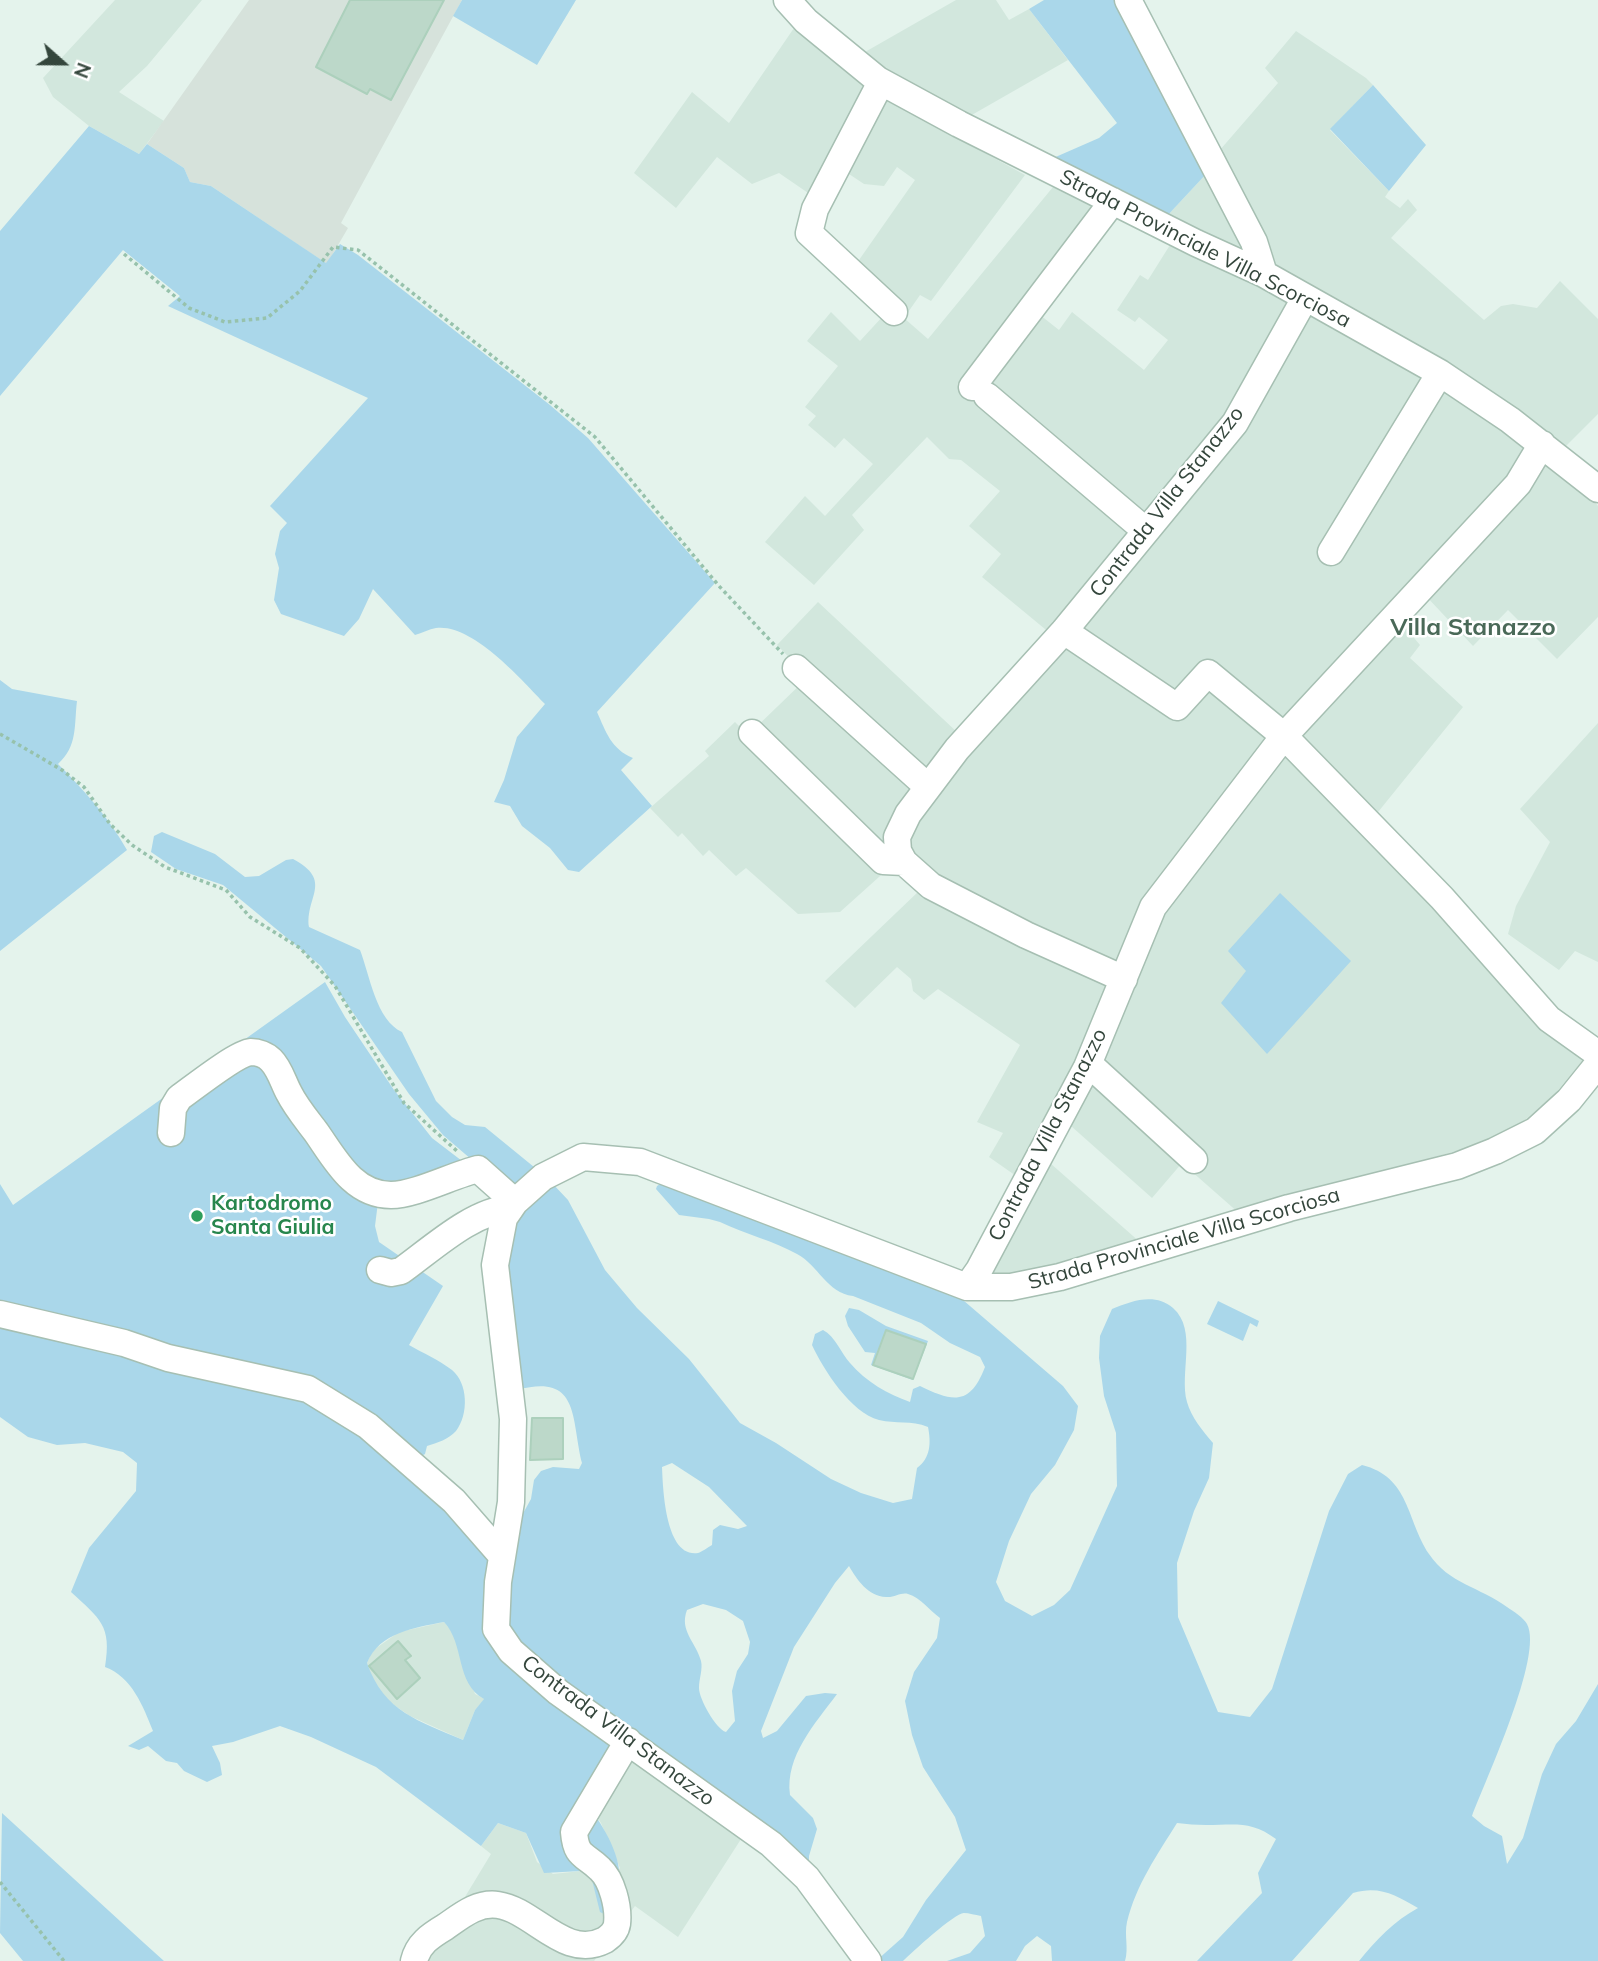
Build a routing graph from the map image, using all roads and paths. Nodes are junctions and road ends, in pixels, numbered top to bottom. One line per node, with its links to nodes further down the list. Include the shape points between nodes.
1 (787, 0): 3 (street, Strada Provinciale Villa Scorciosa)
2 (1128, 0): 6 (street, via 1254,242)
3 (881, 82): 4 (street, Strada Provinciale Villa Scorciosa); 8 (street, via 815,209 809,233)
4 (1112, 201): 6 (street, Strada Provinciale Villa Scorciosa); 12 (street, via 979,392)
5 (124, 254): 15 (path, via 189,308 225,322 267,318 300,291 333,247 358,250 595,437 719,586)
6 (1264, 274): 7 (street, Strada Provinciale Villa Scorciosa)
7 (1306, 298): 9 (street, Strada Provinciale Villa Scorciosa); 12 (street, Contrada Villa Stanazzo, via 1235,423)
8 (894, 312)
9 (1440, 373): 10 (street, Strada Provinciale Villa Scorciosa); 13 (street)
10 (1542, 444): 11 (street, Strada Provinciale Villa Scorciosa); 18 (street, Contrada Villa Stanazzo, via 1518,484)
11 (1598, 489)
12 (1146, 531): 14 (street, Contrada Villa Stanazzo)
13 (1331, 552)
14 (1064, 631): 18 (street, via 1177,707 1208,673); 19 (street, Contrada Villa Stanazzo, via 957,748)
15 (796, 668): 19 (street)
16 (752, 733): 20 (street, via 883,861)
17 (0, 734): 26 (path, via 84,787 110,824 132,845 165,867 226,890 250,917 300,948 335,986 404,1103)
18 (1284, 736): 21 (street, Contrada Villa Stanazzo, via 1153,907); 22 (street, via 1442,898 1549,1019)
19 (928, 787): 20 (street, Contrada Villa Stanazzo, via 897,837)
20 (904, 862): 21 (street, via 931,886)
21 (1124, 979): 23 (street, Contrada Villa Stanazzo)
22 (1598, 1063): 29 (street, Strada Provinciale Villa Scorciosa, via 1569,1100 1535,1131 1457,1166 1289,1208 1060,1277 1010,1287)
23 (1088, 1064): 25 (street); 29 (street, Contrada Villa Stanazzo)
24 (171, 1133): 26 (street, via 173,1108 179,1098 250,1052 270,1059 345,1174 372,1192 406,1193)
25 (1194, 1160)
26 (478, 1169): 27 (street)
27 (513, 1205): 28 (street, via 480,1215 401,1271); 29 (street, Strada Provinciale Villa Scorciosa, via 543,1177 583,1157 639,1162); 31 (street, Contrada Villa Stanazzo, via 504,1218 495,1265 513,1419 511,1502)
28 (380, 1270)
29 (967, 1287)
30 (0, 1314): 31 (street, via 308,1389 368,1426 454,1501)
31 (502, 1556): 32 (street, Contrada Villa Stanazzo, via 496,1629 511,1651 558,1692)
32 (628, 1741): 35 (street, via 574,1832 583,1858 601,1869 611,1887 618,1912 611,1935 583,1950 567,1948 511,1908 479,1905 431,1936 417,1950); 36 (street, Contrada Villa Stanazzo, via 771,1844 807,1878)
33 (0, 1882): 34 (path)
34 (64, 1961)
35 (414, 1961)
36 (868, 1961)

